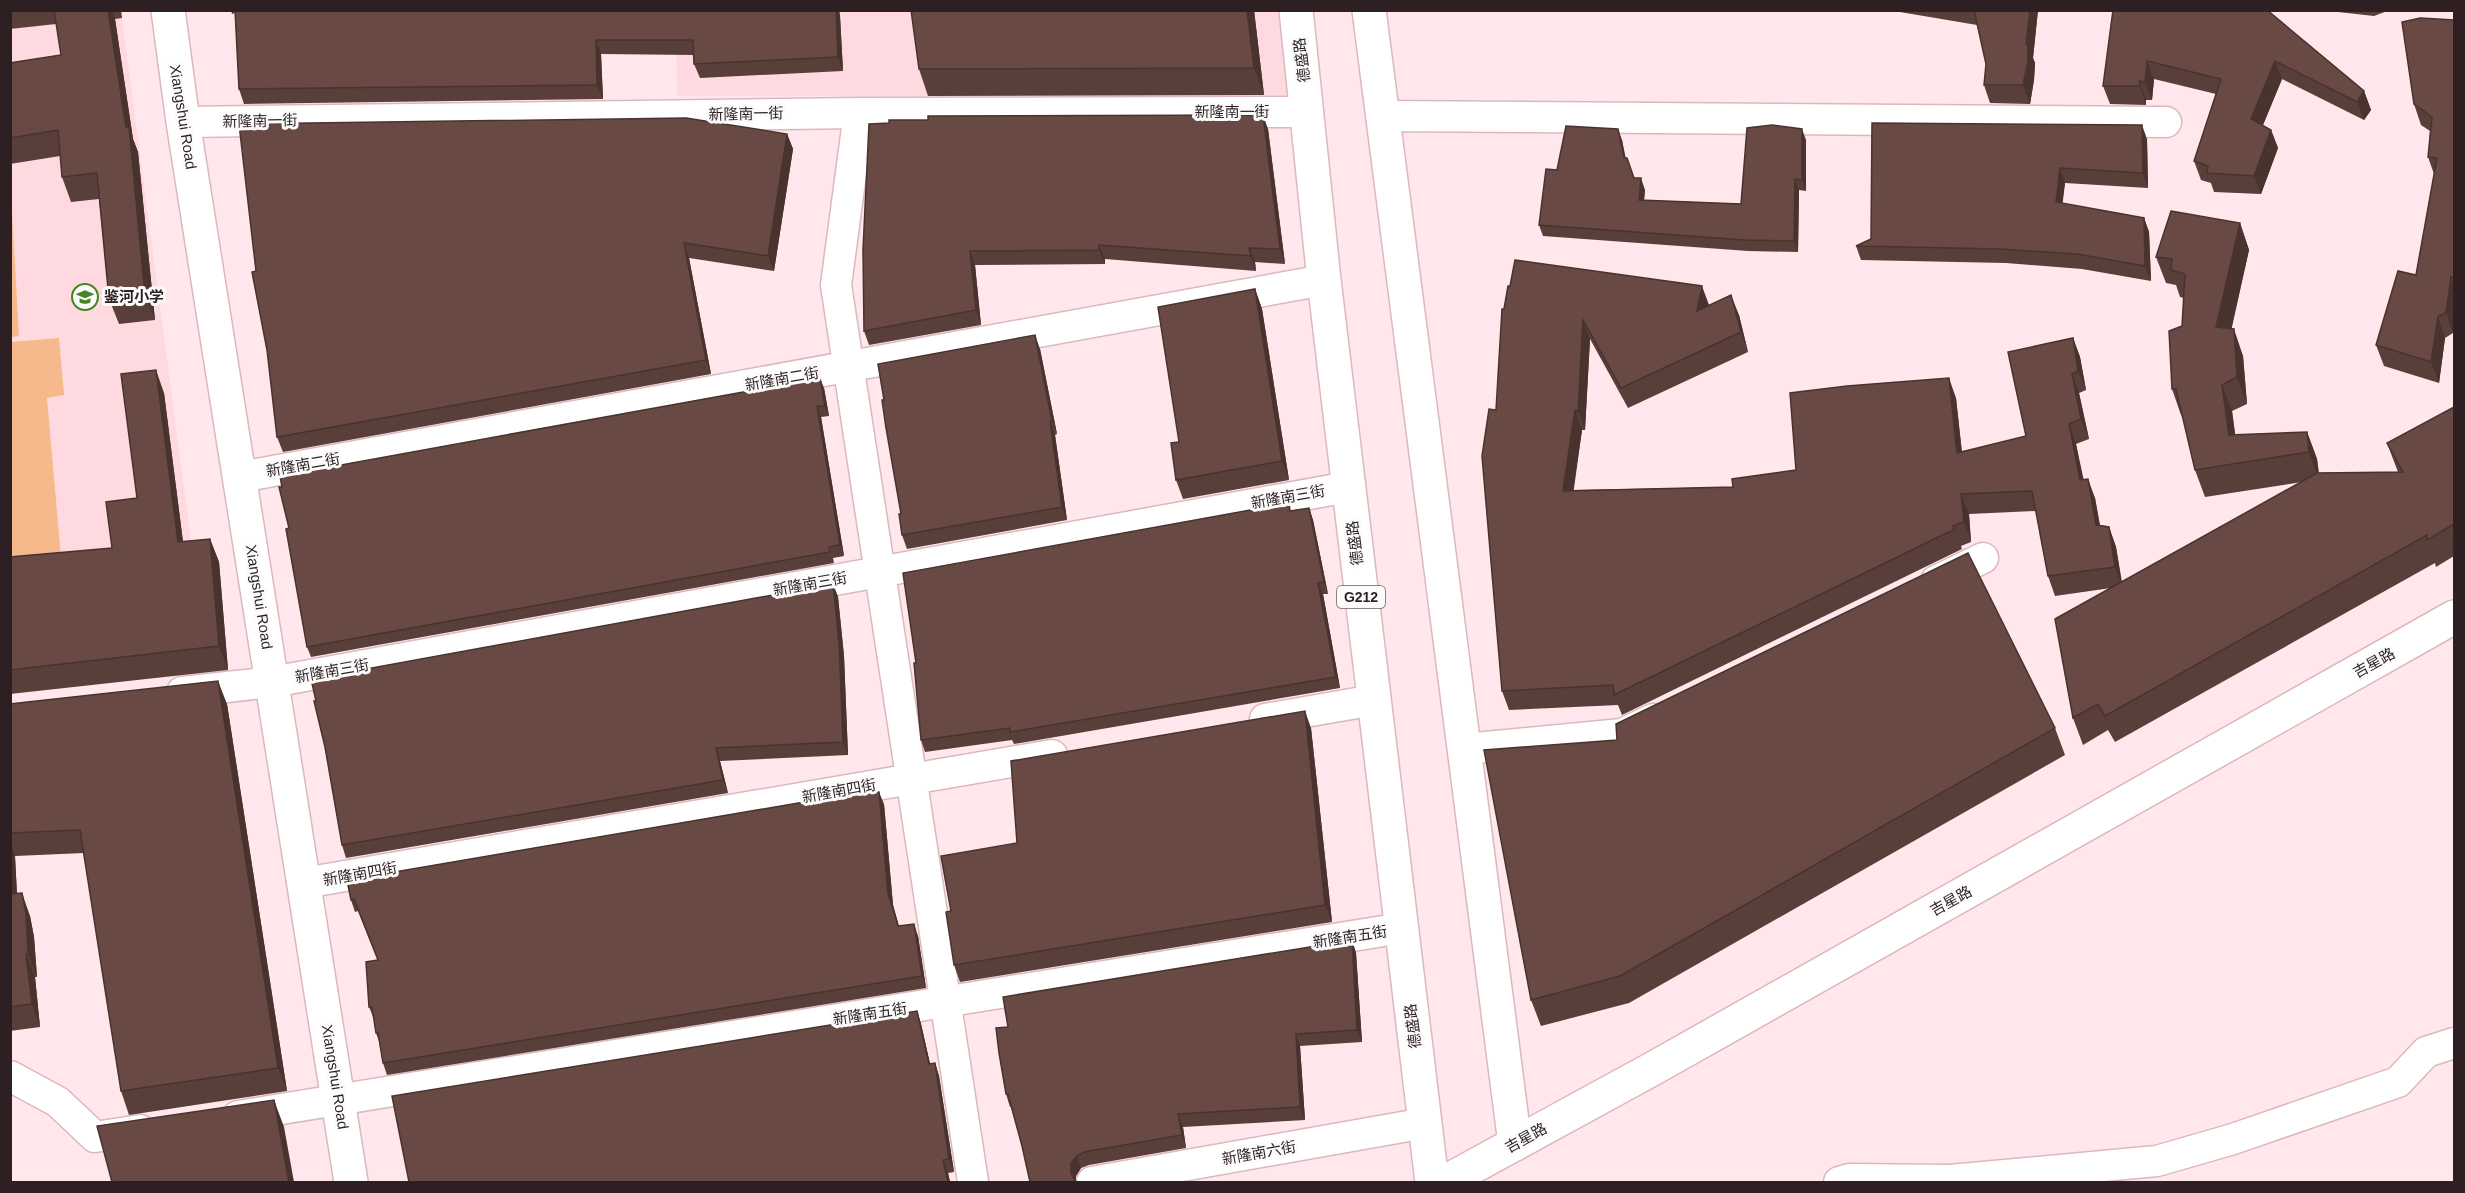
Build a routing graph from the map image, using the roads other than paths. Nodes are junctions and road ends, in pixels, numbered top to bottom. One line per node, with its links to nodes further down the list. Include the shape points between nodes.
1 (168, 10): 7 (main road, Xiangshui Road)
2 (1296, 10): 4 (main road, 德盛路 / G212)
3 (1369, 10): 6 (main road)
4 (1308, 112): 5 (street, 新隆南一街); 9 (main road, 德盛路 / G212)
5 (859, 113): 7 (street, 新隆南一街); 10 (street, via 836,285)
6 (1383, 116): 8 (street); 22 (main road)
7 (183, 122): 11 (main road, Xiangshui Road)
8 (2166, 122)
9 (1324, 280): 10 (street, 新隆南二街); 12 (main road, 德盛路 / G212)
10 (849, 366): 11 (street, 新隆南二街); 14 (street)
11 (240, 477): 17 (main road, Xiangshui Road)
12 (1348, 487): 14 (street, 新隆南三街); 19 (main road, 德盛路 / G212)
13 (1983, 558): 15 (street)
14 (880, 571): 17 (street, 新隆南三街); 24 (street)
15 (1909, 594)
16 (2454, 617): 34 (main road, 吉星路)
17 (272, 682): 18 (street, 新隆南三街); 25 (main road, Xiangshui Road)
18 (153, 695)
19 (1374, 700): 21 (street); 26 (main road, 德盛路 / G212)
20 (1676, 708): 22 (street, via 1622,734)
21 (1235, 724)
22 (1465, 749): 34 (main road)
23 (1073, 751): 24 (street, 新隆南四街)
24 (912, 779): 25 (street, 新隆南四街); 27 (street)
25 (304, 883): 30 (main road, Xiangshui Road)
26 (1402, 928): 27 (street, 新隆南五街); 32 (main road, 德盛路 / G212)
27 (946, 1002): 30 (street, 新隆南五街); 36 (street)
28 (2454, 1043): 40 (street, via 2426,1052 2398,1082 2157,1161 1950,1180)
29 (10, 1076): 33 (street, via 58,1102 96,1137)
30 (339, 1101): 31 (street, 新隆南五街); 35 (main road, Xiangshui Road)
31 (211, 1120)
32 (1425, 1123): 37 (street, 新隆南六街); 38 (main road, 德盛路 / G212)
33 (165, 1126)
34 (1515, 1144): 39 (main road, 吉星路)
35 (351, 1182)
36 (973, 1182)
37 (1092, 1182)
38 (1432, 1182)
39 (1445, 1182)
40 (1839, 1182)

